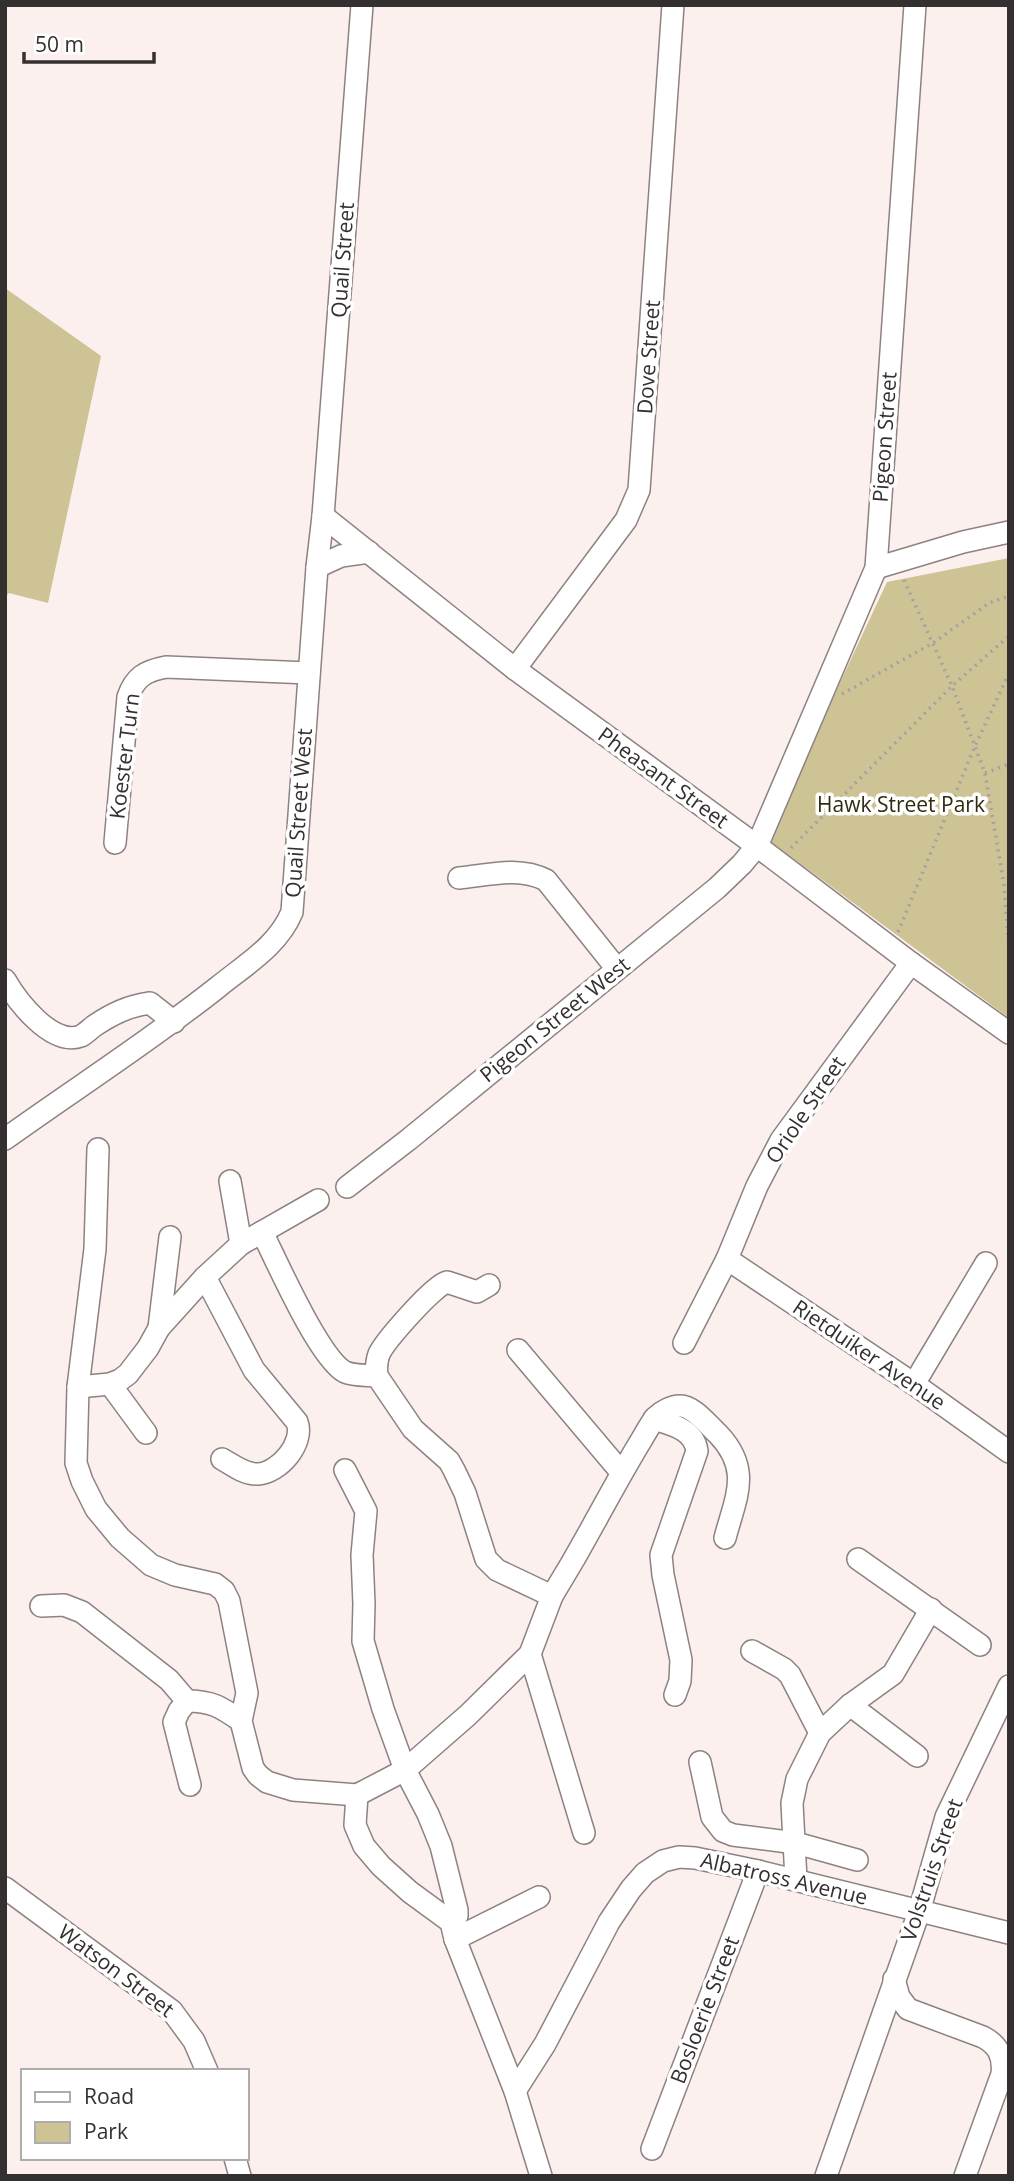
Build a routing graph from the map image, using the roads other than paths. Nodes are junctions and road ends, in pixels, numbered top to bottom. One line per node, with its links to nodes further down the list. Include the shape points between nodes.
1 (362, 5): 4 (street, Quail Street)
2 (673, 5): 9 (street, Dove Street, via 639,490 626,520)
3 (915, 5): 7 (street, Pigeon Street)
4 (323, 516): 6 (street, Pheasant Street); 8 (street, Quail Street West)
5 (1009, 532): 7 (street)
6 (369, 552): 8 (street, via 341,556); 9 (street, Pheasant Street)
7 (886, 565): 12 (street, Pigeon Street, via 816,709)
8 (317, 567): 10 (street, Quail Street West)
9 (515, 669): 12 (street, Pheasant Street)
10 (309, 673): 11 (street, Koester Turn, via 166,667 141,674 128,697); 17 (street, Quail Street West, via 292,912 261,953)
11 (115, 843)
12 (757, 846): 14 (street, Pheasant Street); 15 (street, Pigeon Street West, via 716,888)
13 (459, 878): 15 (street, via 518,871 546,880)
14 (911, 963): 18 (street, Pheasant Street); 27 (street, Oriole Street, via 781,1140)
15 (617, 970): 22 (street, Pigeon Street West)
16 (5, 980): 17 (street, via 24,1008 57,1035 81,1036 114,1014 150,1003)
17 (174, 1022): 19 (street, Quail Street West)
18 (1009, 1033)
19 (5, 1139)
20 (98, 1149): 37 (street, via 95,1249)
21 (230, 1181): 26 (street)
22 (347, 1187)
23 (318, 1200): 24 (street)
24 (262, 1232): 26 (street); 34 (street, via 327,1355 349,1374)
25 (170, 1237): 31 (street)
26 (241, 1244): 29 (street)
27 (727, 1259): 32 (street, Oriole Street); 36 (street, Rietduiker Avenue)
28 (986, 1263): 36 (street)
29 (205, 1277): 31 (street); 41 (street, via 254,1370 300,1431 291,1452 266,1473 251,1474)
30 (489, 1285): 34 (street, via 477,1292 447,1282 433,1290 381,1350)
31 (159, 1328): 35 (street, via 128,1374)
32 (684, 1343)
33 (517, 1350): 43 (street)
34 (377, 1376): 46 (street, via 413,1429 449,1461 465,1493 486,1559 497,1570)
35 (110, 1384): 37 (street); 39 (street)
36 (914, 1384): 40 (street, Rietduiker Avenue)
37 (78, 1387): 56 (street, via 76,1463 96,1509 151,1565 225,1591 247,1693)
38 (654, 1419): 43 (street); 44 (street, via 668,1409 685,1406 734,1455 739,1483); 53 (street, via 686,1432 697,1451 661,1555 681,1660)
39 (146, 1433)
40 (1009, 1452)
41 (222, 1459)
42 (345, 1470): 60 (street, via 366,1511 363,1641)
43 (621, 1472): 46 (street)
44 (725, 1538)
45 (858, 1559): 48 (street)
46 (552, 1596): 51 (street)
47 (41, 1606): 54 (street, via 64,1605 82,1612 169,1680)
48 (932, 1609): 49 (street); 55 (street, via 893,1674)
49 (980, 1645)
50 (752, 1651): 57 (street, via 790,1675)
51 (530, 1654): 60 (street); 63 (street)
52 (1009, 1686): 70 (street, Volstruis Street, via 946,1817)
53 (675, 1695)
54 (187, 1702): 56 (street, via 213,1703); 61 (street, via 174,1722)
55 (850, 1705): 57 (street); 58 (street)
56 (241, 1721): 62 (street, via 253,1768 267,1782 293,1790)
57 (820, 1733): 64 (street, via 793,1792)
58 (917, 1756)
59 (700, 1762): 64 (street, via 712,1817 723,1832)
60 (405, 1770): 62 (street); 72 (street, via 428,1814 448,1870 457,1910)
61 (190, 1786)
62 (357, 1795): 72 (street, via 355,1825 369,1853)
63 (584, 1833)
64 (796, 1843): 65 (street); 67 (street)
65 (857, 1860)
66 (758, 1871): 67 (street, Albatross Avenue); 75 (street, Albatross Avenue, via 679,1857 645,1873 609,1922); 76 (street, Bosloerie Street)
67 (796, 1880): 70 (street, Albatross Avenue)
68 (5, 1888): 74 (street, Watson Street, via 164,2003 187,2030)
69 (539, 1897): 72 (street)
70 (919, 1912): 71 (street, Albatross Avenue); 73 (street, Volstruis Street)
71 (1007, 1929)
72 (453, 1931): 75 (street)
73 (894, 1979): 78 (street, Volstruis Street); 79 (street, via 908,2009 983,2037 994,2043 1002,2059 1002,2074)
74 (206, 2069)
75 (515, 2091): 77 (street)
76 (652, 2149)
77 (541, 2176)
78 (826, 2176)
79 (965, 2176)

